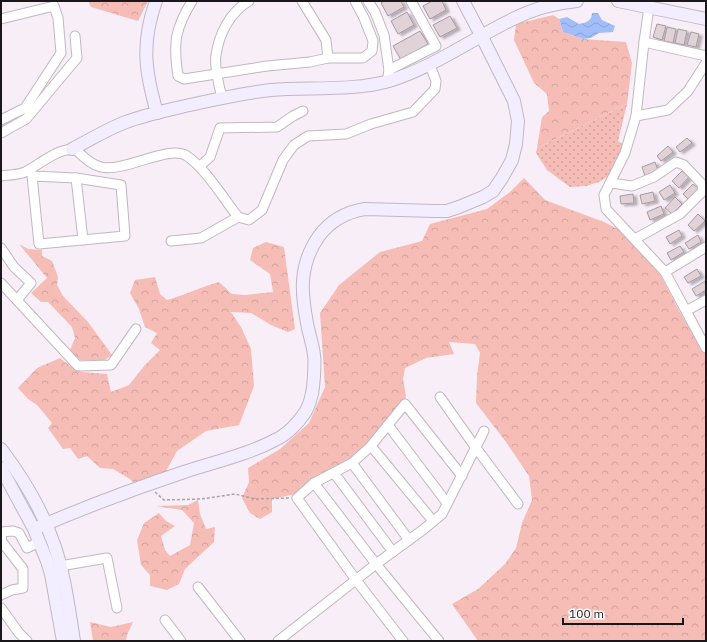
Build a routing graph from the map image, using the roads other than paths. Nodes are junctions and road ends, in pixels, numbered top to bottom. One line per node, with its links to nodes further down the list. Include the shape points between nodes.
1 (156, 1): 25 (street, via 146,37 146,70)
2 (192, 1): 21 (street, via 182,18 175,40 178,76 184,79)
3 (249, 1): 21 (street, via 232,16 221,33 216,56)
4 (302, 1): 18 (street, via 326,40)
5 (355, 1): 18 (street, via 373,41 372,51 363,58)
6 (368, 1): 22 (street, via 384,35)
7 (411, 1): 22 (street, via 436,46)
8 (463, 1): 15 (street)
9 (577, 1): 15 (street, via 552,5 514,18)
10 (618, 1): 11 (street)
11 (649, 8): 13 (street); 16 (street)
12 (1, 18): 27 (street, via 54,6 58,18 61,53 25,108)
13 (706, 19)
14 (75, 36): 28 (street, via 77,58 26,119)
15 (482, 37): 20 (street); 62 (street, via 514,101 518,121 512,160 493,191 472,202 447,211 365,209 345,214 322,232 303,272 302,293 314,355 314,390 305,412 276,440 146,484)
16 (644, 42): 17 (street); 26 (street)
17 (706, 56)
18 (328, 58): 21 (street)
19 (706, 64): 26 (street, via 688,91 668,110)
20 (430, 65): 22 (street, via 405,75); 35 (street, via 436,81 435,89 413,112 346,134 308,136 294,145 283,160 262,210 249,220)
21 (217, 73): 23 (street)
22 (388, 76): 23 (street, via 353,86 270,91)
23 (222, 98): 25 (street)
24 (303, 111): 30 (street, via 277,127 220,128 210,157)
25 (157, 113): 29 (street, via 128,121)
26 (636, 116): 34 (street)
27 (1, 120)
28 (1, 133)
29 (72, 149): 30 (street, via 102,168 118,167 174,152 186,155); 31 (street, via 56,153)
30 (200, 166): 35 (street)
31 (28, 175): 32 (street); 33 (street); 37 (street, via 39,244)
32 (1, 176)
33 (76, 178): 37 (street); 37 (street, via 121,185 125,236)
34 (611, 183): 36 (street, via 604,195 606,209); 36 (street, via 632,186 654,177 676,162 684,164 702,184 703,191 680,214)
35 (238, 217): 38 (street, via 201,238)
36 (635, 239): 41 (street)
37 (83, 240)
38 (171, 241)
39 (706, 247): 41 (street)
40 (1, 248): 43 (street, via 14,266 32,283)
41 (665, 272): 45 (street)
42 (1, 283): 43 (street)
43 (17, 300): 46 (street, via 78,366 111,365)
44 (706, 300): 45 (street)
45 (686, 311): 47 (street)
46 (136, 329)
47 (706, 348)
48 (440, 396): 52 (street)
49 (388, 425): 51 (street); 57 (street, via 405,404); 59 (street)
50 (484, 431): 52 (street)
51 (370, 446): 54 (street); 61 (street)
52 (476, 448): 57 (street); 60 (street)
53 (1, 449): 62 (street, via 28,490)
54 (352, 463): 56 (street); 64 (street)
55 (1, 468): 62 (street)
56 (334, 473): 58 (street); 66 (street)
57 (462, 476): 59 (street)
58 (314, 483): 67 (street); 69 (street, via 297,498)
59 (447, 503): 61 (street, via 442,514)
60 (518, 504)
61 (433, 522): 64 (street)
62 (39, 527): 65 (street); 68 (street)
63 (1, 533): 65 (street, via 19,533 27,548); 71 (street, via 2,542 23,569 23,588)
64 (409, 540): 66 (street)
65 (39, 542): 76 (street, via 50,574)
66 (393, 552): 67 (street)
67 (376, 564): 69 (street); 82 (street)
68 (60, 566): 73 (street, via 107,558); 77 (street)
69 (356, 580): 80 (street); 81 (street)
70 (198, 587): 79 (street)
71 (1, 595)
72 (1, 608): 75 (street)
73 (117, 608)
74 (165, 620): 78 (street)
75 (27, 641)
76 (63, 641)
77 (74, 641)
78 (182, 641)
79 (240, 641)
80 (278, 641)
81 (403, 641)
82 (439, 641)

